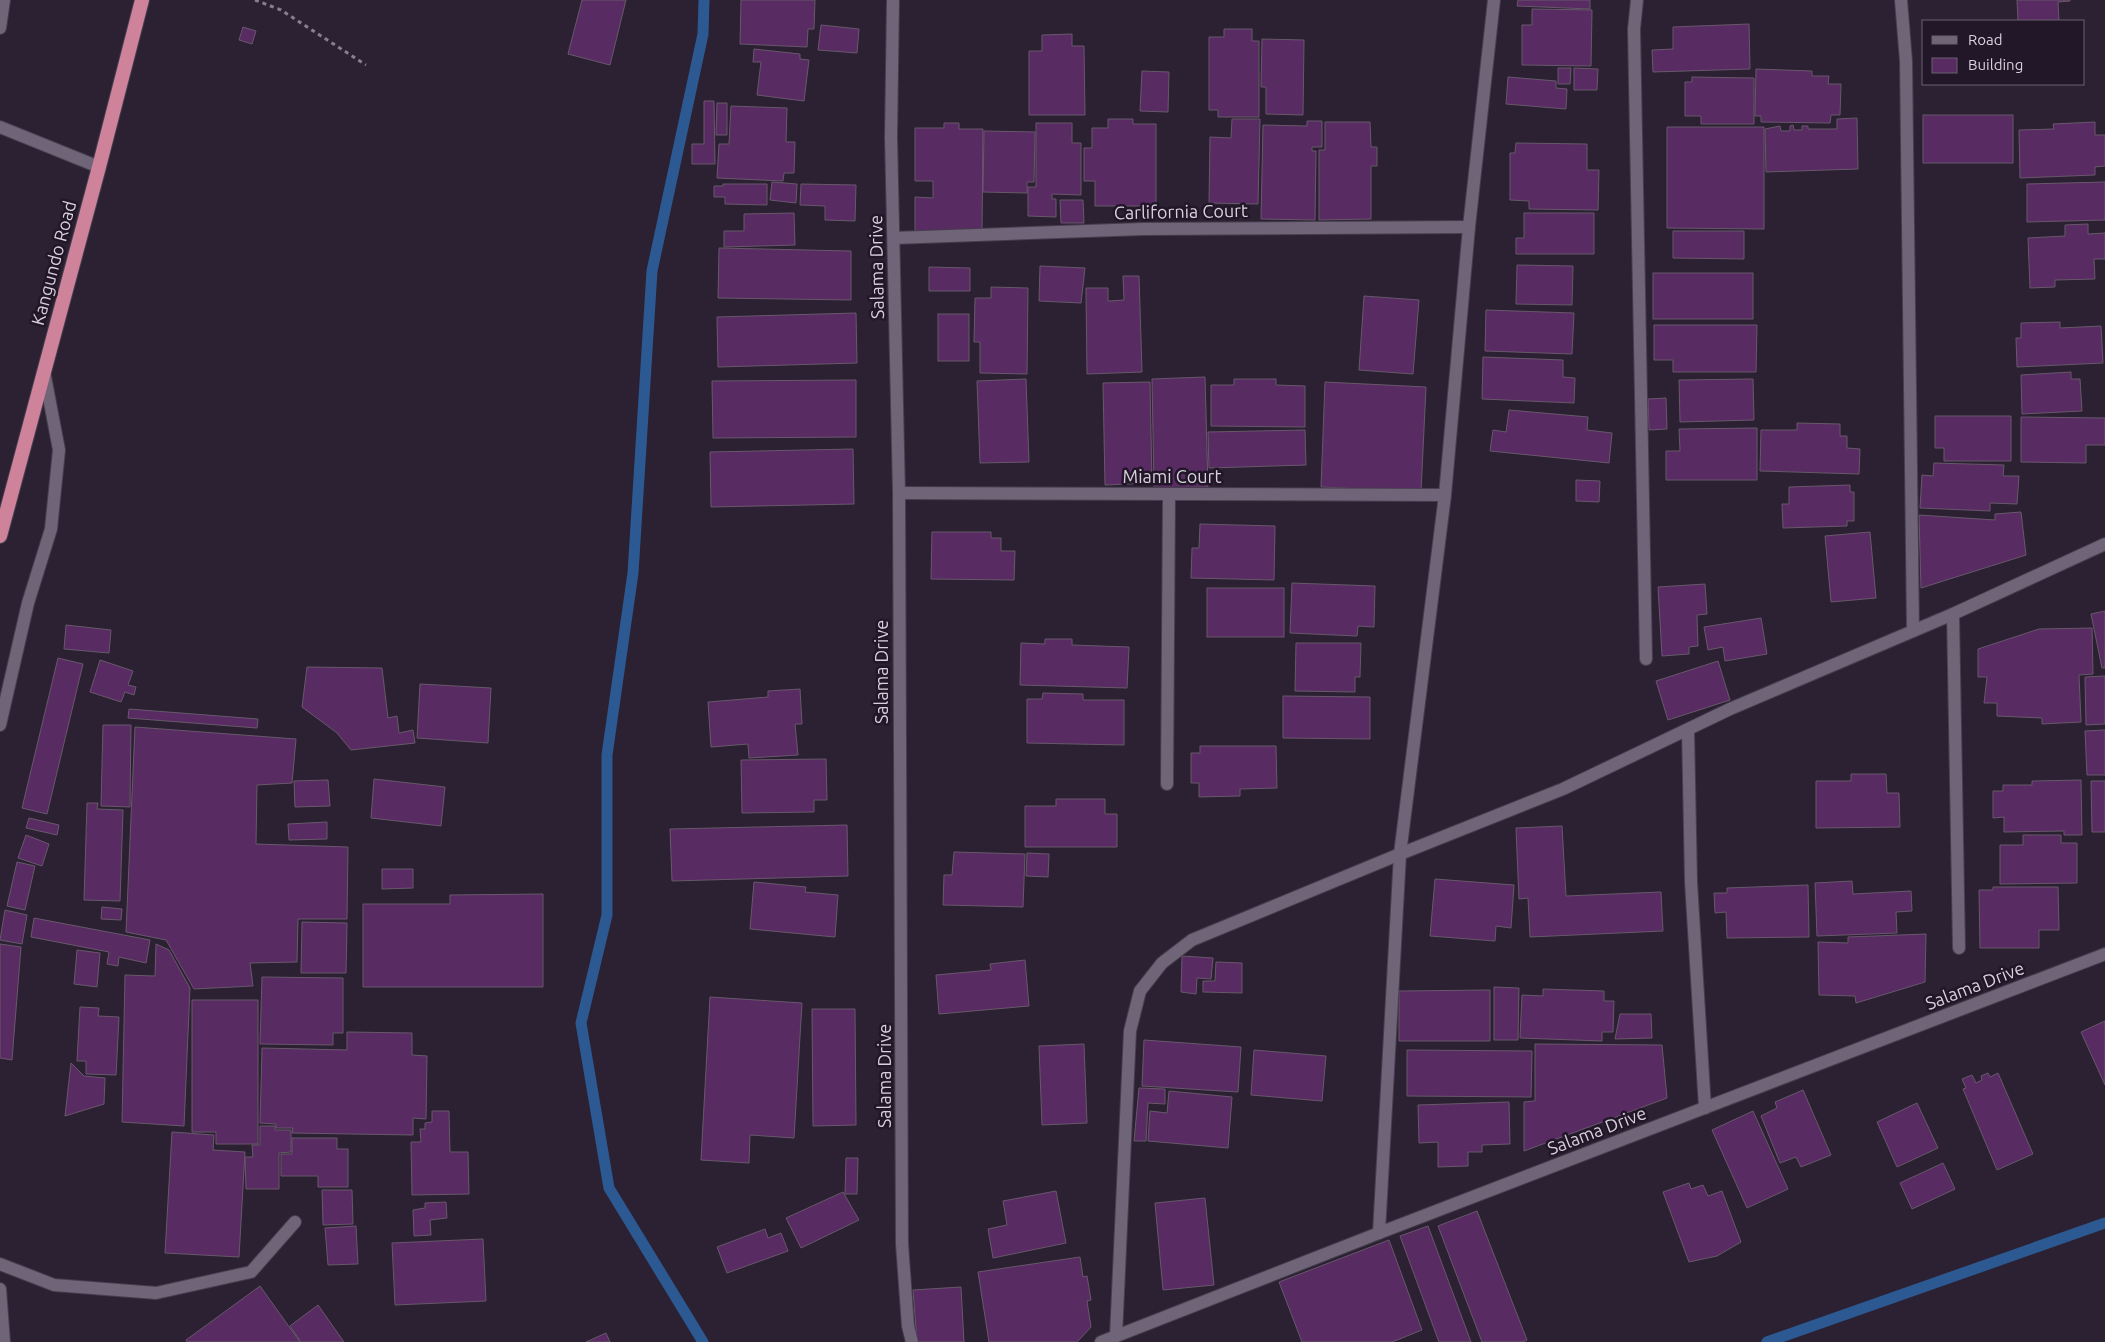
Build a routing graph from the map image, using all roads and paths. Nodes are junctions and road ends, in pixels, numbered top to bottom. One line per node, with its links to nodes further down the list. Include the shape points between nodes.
1 (4, 0): 8 (street)
2 (142, 0): 11 (highway, Kangundo Road)
3 (255, 0): 9 (path, via 280,10)
4 (893, 0): 13 (street, Salama Drive, via 891,137)
5 (1494, 0): 12 (street)
6 (1637, 0): 22 (street, via 1634,29)
7 (1901, 0): 21 (street, via 1906,61)
8 (0, 28)
9 (366, 65)
10 (0, 127): 11 (street)
11 (99, 168): 14 (highway, Kangundo Road)
12 (1469, 227): 13 (street, Carlifornia Court, via 1143,229); 17 (street)
13 (894, 238): 15 (street, Salama Drive)
14 (44, 369): 18 (highway, Kangundo Road); 23 (street, via 59,450 51,529 28,603)
15 (899, 493): 16 (street, Miami Court); 36 (street, Salama Drive, via 902,1244)
16 (1169, 495): 17 (street, Miami Court); 25 (street)
17 (1445, 495): 26 (street)
18 (0, 536)
19 (2105, 544): 20 (street)
20 (1953, 614): 21 (street); 27 (street)
21 (1913, 631): 24 (street)
22 (1646, 659)
23 (0, 725)
24 (1688, 730): 26 (street, via 1563,789); 29 (street, via 1690,882)
25 (1167, 784)
26 (1400, 854): 31 (street); 34 (street, via 1192,940 1162,963 1140,991 1130,1030)
27 (1959, 948)
28 (2105, 954): 29 (street, Salama Drive)
29 (1705, 1108): 31 (street, Salama Drive)
30 (295, 1222): 32 (street, via 251,1272 156,1293 54,1284)
31 (1378, 1233): 34 (street, Salama Drive)
32 (0, 1264)
33 (0, 1290): 35 (street)
34 (1116, 1336): 37 (street, Salama Drive)
35 (4, 1342)
36 (912, 1342)
37 (1101, 1342)

